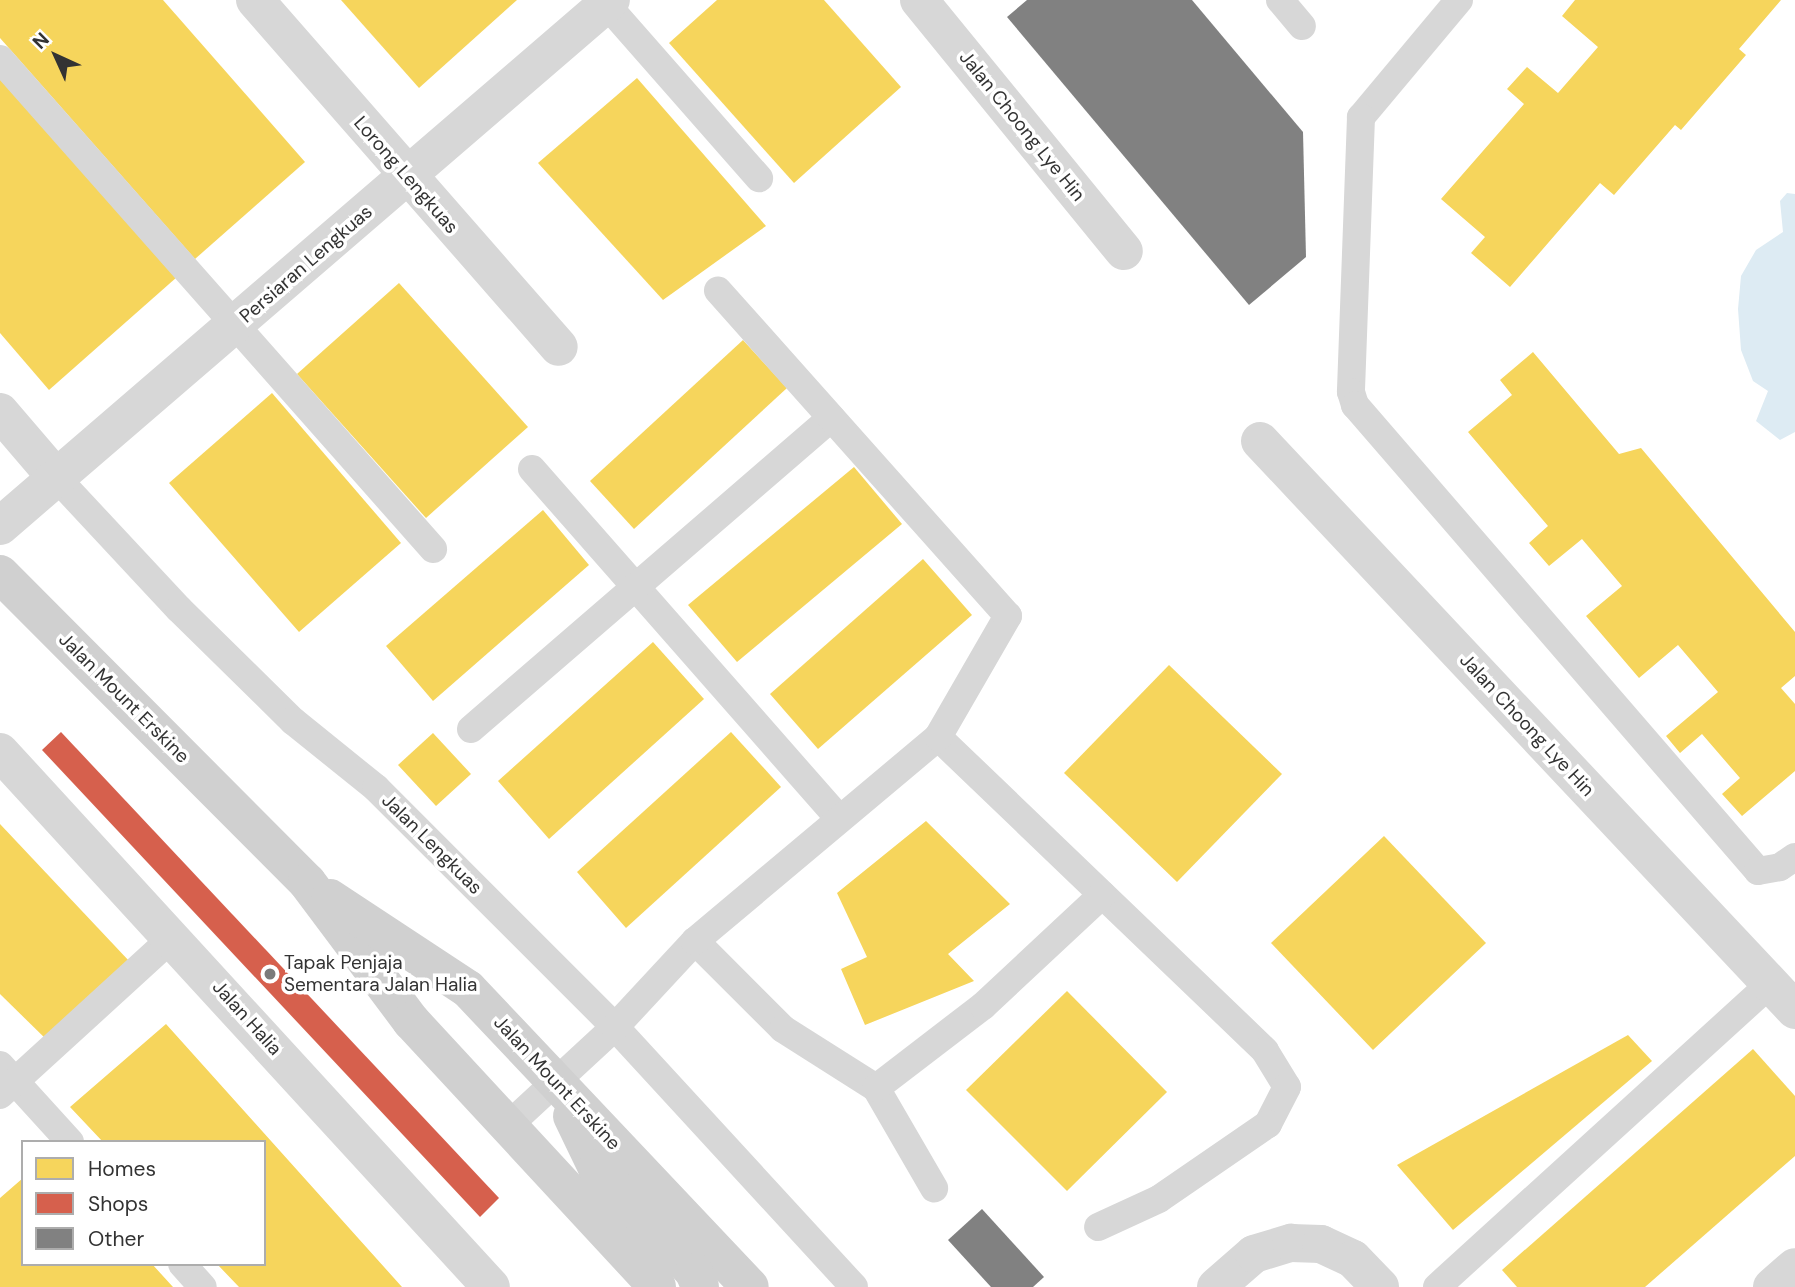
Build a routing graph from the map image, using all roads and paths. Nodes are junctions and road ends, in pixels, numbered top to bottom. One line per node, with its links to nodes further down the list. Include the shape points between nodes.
1 (255, 0): 8 (street, Lorong Lengkuas)
2 (919, 0): 10 (street, Jalan Choong Lye Hin)
3 (1280, 0): 6 (lane)
4 (1459, 0): 27 (lane, via 1361,117 1354,405 1758,871 1780,867)
5 (606, 1): 8 (street, Persiaran Lengkuas); 9 (lane)
6 (1302, 26)
7 (0, 59): 12 (lane)
8 (406, 177): 12 (street, Persiaran Lengkuas); 13 (street, Lorong Lengkuas)
9 (760, 178)
10 (1124, 251)
11 (718, 290): 15 (lane)
12 (238, 324): 18 (street, Persiaran Lengkuas); 20 (lane)
13 (559, 347)
14 (0, 412): 18 (street, Jalan Lengkuas)
15 (831, 418): 22 (lane); 24 (lane, via 1008,617)
16 (1260, 441): 32 (street, Jalan Choong Lye Hin)
17 (532, 469): 22 (lane)
18 (54, 475): 19 (street, Persiaran Lengkuas); 33 (lane, Jalan Lengkuas, via 179,609 293,720 376,788)
19 (0, 526)
20 (433, 549)
21 (0, 574): 28 (main road, Jalan Mount Erskine)
22 (635, 587): 23 (lane); 26 (lane)
23 (471, 729)
24 (938, 737): 26 (lane); 29 (lane)
25 (0, 752): 30 (street, Jalan Halia)
26 (838, 817): 31 (lane)
27 (1795, 857)
28 (307, 882): 35 (main road, Jalan Mount Erskine, via 468,989); 37 (main road, Jalan Mount Erskine, via 411,1021)
29 (1102, 895): 36 (lane, via 984,1006); 40 (lane, via 1265,1051 1287,1087 1268,1124 1159,1199)
30 (173, 937): 34 (lane); 44 (street, Jalan Halia)
31 (695, 941): 33 (lane); 36 (lane, via 783,1029)
32 (1783, 997): 51 (lane)
33 (615, 1027): 35 (lane); 48 (lane, Jalan Lengkuas)
34 (5, 1080): 38 (lane)
35 (555, 1082): 37 (lane); 46 (main road, via 597,1168 694,1272); 47 (main road, Jalan Mount Erskine)
36 (876, 1088): 39 (lane)
37 (509, 1125): 45 (main road, Jalan Mount Erskine)
38 (68, 1140)
39 (934, 1188)
40 (1098, 1227)
41 (184, 1266): 43 (lane)
42 (1795, 1267): 52 (street)
43 (203, 1287)
44 (491, 1287)
45 (657, 1287)
46 (699, 1287)
47 (750, 1287)
48 (854, 1287)
49 (1216, 1287): 50 (street, via 1254,1254 1291,1243 1321,1244 1353,1259)
50 (1380, 1287)
51 (1437, 1287)
52 (1772, 1287)

